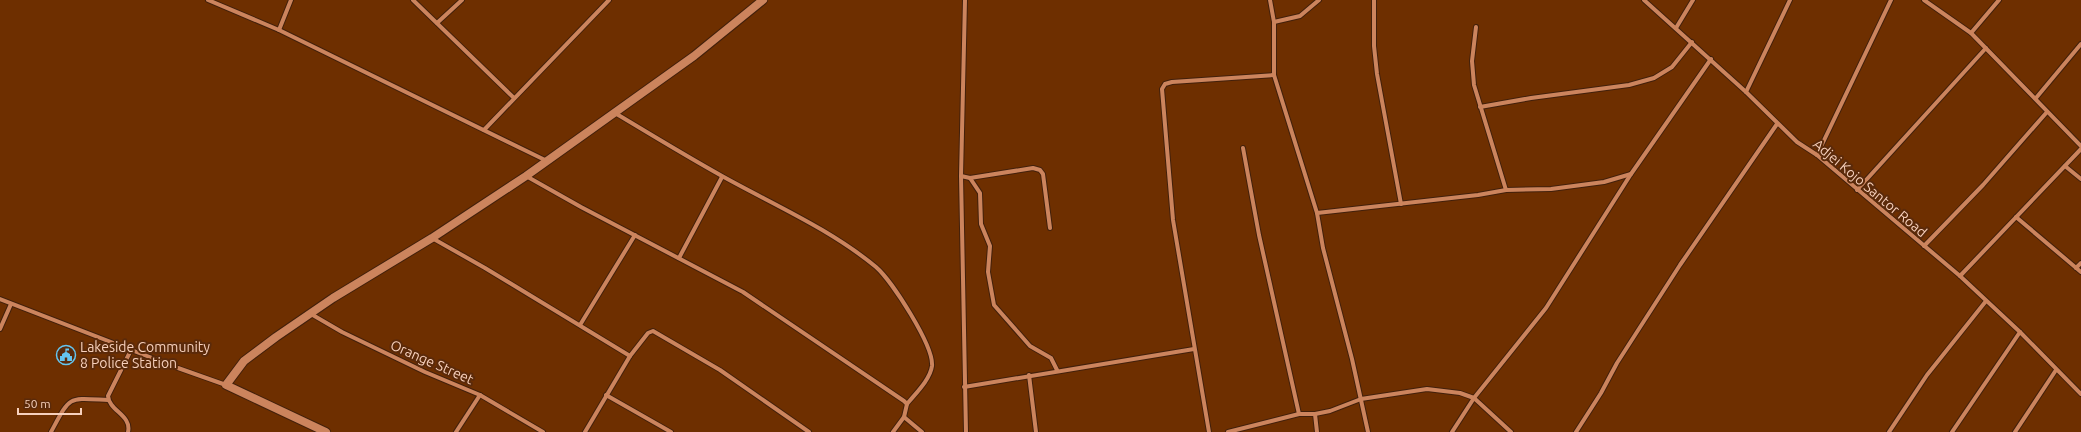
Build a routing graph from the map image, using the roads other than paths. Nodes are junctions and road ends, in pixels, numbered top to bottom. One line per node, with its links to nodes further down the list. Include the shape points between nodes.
1 (208, 0): 21 (street)
2 (291, 0): 21 (street)
3 (413, 0): 18 (street)
4 (462, 0): 18 (street)
5 (608, 0): 29 (street)
6 (762, 0): 33 (street, via 694,56)
7 (965, 0): 44 (street)
8 (1270, 0): 17 (street)
9 (1319, 0): 17 (street, via 1300,16)
10 (1374, 0): 50 (street, via 1377,74)
11 (1644, 0): 20 (street, Adjei Kojo Santor Road)
12 (1693, 0): 20 (street)
13 (1790, 0): 28 (street)
14 (1891, 0): 39 (street)
15 (1924, 0): 22 (street)
16 (1999, 0): 22 (street)
17 (1274, 22): 27 (street)
18 (437, 23): 29 (street)
19 (1476, 27): 31 (street, via 1472,61 1474,85)
20 (1676, 28): 23 (street, Adjei Kojo Santor Road)
21 (279, 30): 35 (street)
22 (1971, 34): 25 (street)
23 (1692, 42): 26 (street, Adjei Kojo Santor Road); 31 (street, via 1672,67 1654,78 1629,85)
24 (2081, 44): 30 (street)
25 (1986, 48): 30 (street); 49 (street)
26 (1711, 59): 28 (street, Adjei Kojo Santor Road); 42 (street)
27 (1274, 75): 51 (street); 69 (street, via 1172,82 1165,84 1162,89 1173,220)
28 (1746, 92): 34 (street, Adjei Kojo Santor Road)
29 (514, 98): 35 (street)
30 (2036, 98): 32 (street)
31 (1480, 107): 48 (street)
32 (2047, 112): 36 (street); 56 (street)
33 (614, 113): 40 (street); 45 (street)
34 (1777, 124): 39 (street, Adjei Kojo Santor Road); 105 (street, via 1680,266)
35 (484, 130): 40 (street)
36 (2081, 146)
37 (1243, 148): 84 (street, via 1259,235)
38 (2081, 149): 41 (street)
39 (1817, 155): 49 (street, Adjei Kojo Santor Road)
40 (548, 161): 43 (street)
41 (2065, 166): 47 (street); 52 (street)
42 (1632, 174): 48 (street, via 1604,182 1551,189); 80 (street, via 1546,308)
43 (526, 176): 54 (street); 55 (street)
44 (961, 176): 46 (street); 76 (street)
45 (722, 177): 57 (street); 83 (street, via 824,231 885,277 926,341 932,366 928,376)
46 (970, 178): 53 (street, via 1033,168 1040,170 1043,174); 72 (street, via 980,193 981,224 990,246 988,272 994,306 1030,346 1051,358)
47 (2081, 179)
48 (1506, 190): 50 (street)
49 (1857, 190): 56 (street, Adjei Kojo Santor Road)
50 (1401, 204): 51 (street)
51 (1317, 213): 81 (street, via 1323,248)
52 (2016, 217): 59 (street); 61 (street)
53 (1050, 228)
54 (635, 235): 57 (street); 66 (street)
55 (432, 238): 65 (street); 66 (street)
56 (1924, 246): 61 (street, Adjei Kojo Santor Road)
57 (679, 258): 83 (street, via 743,292)
58 (2081, 263): 59 (street)
59 (2076, 268): 60 (street)
60 (2081, 272)
61 (1960, 276): 63 (street, Adjei Kojo Santor Road)
62 (0, 299): 64 (street)
63 (1986, 301): 68 (street, Adjei Kojo Santor Road); 106 (street, via 1927,375)
64 (11, 304): 67 (street); 70 (street)
65 (311, 314): 75 (street, via 244,361); 78 (street, Orange Street, via 425,372)
66 (580, 324): 71 (street)
67 (0, 329)
68 (2020, 332): 73 (street, Adjei Kojo Santor Road); 107 (street)
69 (1194, 349): 72 (street); 99 (street)
70 (131, 350): 75 (street); 82 (street)
71 (630, 356): 79 (street); 94 (street, via 648,333 653,331 720,370)
72 (1057, 370): 74 (street)
73 (2056, 370): 77 (street, Adjei Kojo Santor Road); 108 (street)
74 (1028, 375): 76 (street); 98 (street)
75 (226, 385): 89 (street)
76 (964, 387): 97 (street)
77 (2081, 394)
78 (480, 395): 90 (street); 91 (street, Orange Street)
79 (606, 395): 92 (street); 93 (street)
80 (1474, 398): 81 (street, via 1460,393 1427,389); 103 (street); 104 (street)
81 (1361, 399): 85 (street); 102 (street)
82 (108, 400): 87 (street, via 71,401 65,406); 88 (street, via 126,420)
83 (907, 404): 86 (street)
84 (1299, 414): 85 (street); 100 (street)
85 (1315, 414): 101 (street)
86 (904, 417): 95 (street); 96 (street)
87 (51, 432)
88 (128, 432)
89 (326, 432)
90 (456, 432)
91 (543, 432)
92 (585, 432)
93 (671, 432)
94 (809, 432)
95 (893, 432)
96 (922, 432)
97 (966, 432)
98 (1036, 432)
99 (1209, 432)
100 (1228, 432)
101 (1317, 432)
102 (1368, 432)
103 (1452, 432)
104 (1511, 432)
105 (1576, 432)
106 (1889, 432)
107 (1952, 432)
108 (2015, 432)

